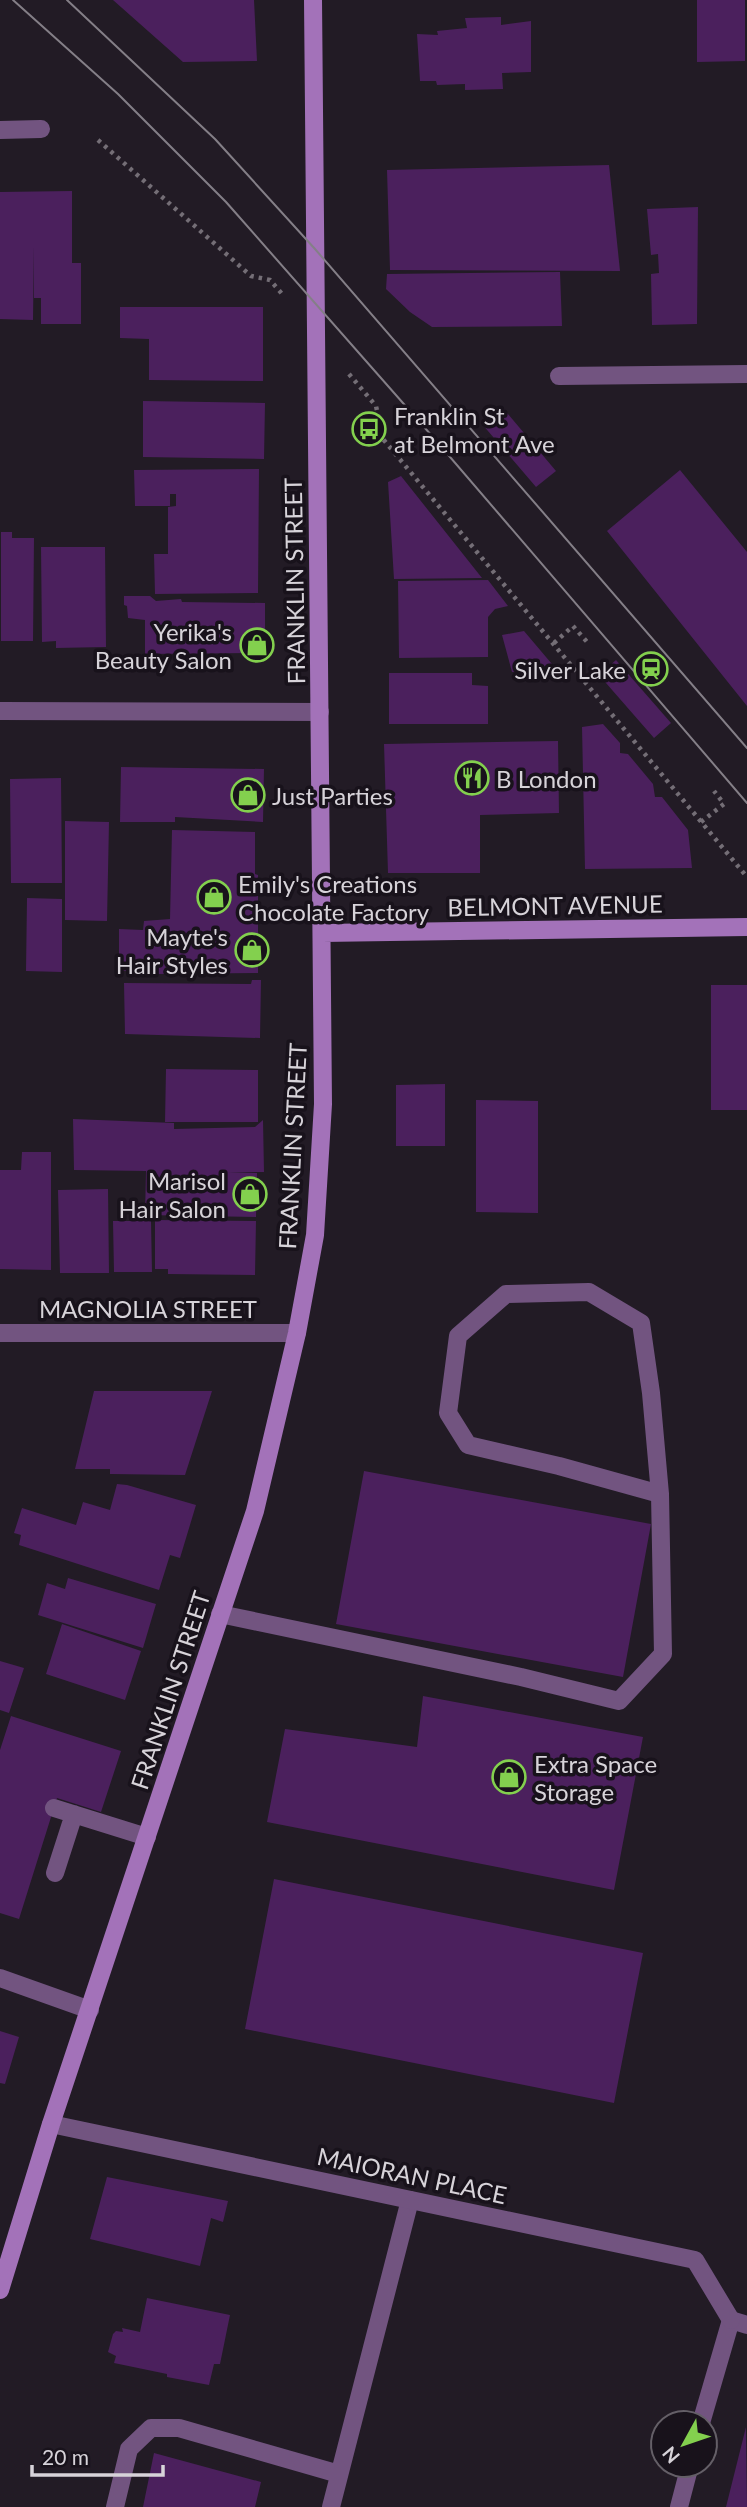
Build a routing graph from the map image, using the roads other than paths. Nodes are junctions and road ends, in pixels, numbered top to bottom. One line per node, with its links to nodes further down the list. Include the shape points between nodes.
1 (313, 0): 7 (main road, FRANKLIN STREET)
2 (41, 128): 3 (street)
3 (0, 131)
4 (747, 374): 5 (street)
5 (559, 376)
6 (0, 711): 7 (street)
7 (320, 712): 9 (main road, FRANKLIN STREET)
8 (747, 927): 9 (main road, BELMONT AVENUE)
9 (322, 933): 11 (main road, FRANKLIN STREET, via 323,1104 315,1235)
10 (0, 1333): 11 (street, MAGNOLIA STREET)
11 (297, 1333): 13 (main road, FRANKLIN STREET, via 255,1511)
12 (660, 1494): 12 (street, via 641,1323 589,1292 506,1294 458,1336 448,1413 468,1445); 13 (street, via 663,1654 619,1701)
13 (220, 1614): 16 (main road, FRANKLIN STREET)
14 (54, 1808): 15 (street)
15 (74, 1815): 16 (street); 17 (street)
16 (147, 1837): 19 (main road, FRANKLIN STREET)
17 (55, 1873)
18 (0, 1978): 19 (street)
19 (90, 2010): 20 (main road, FRANKLIN STREET)
20 (51, 2124): 21 (street, MAIORAN PLACE); 22 (main road, FRANKLIN STREET)
21 (410, 2200): 23 (street, MAIORAN PLACE, via 695,2260); 25 (street)
22 (0, 2290)
23 (739, 2323): 24 (street)
24 (706, 2409)
25 (339, 2474): 27 (street, via 179,2428 151,2428 129,2449); 28 (street)
26 (686, 2479): 29 (street)
27 (114, 2507)
28 (331, 2507)
29 (679, 2507)

